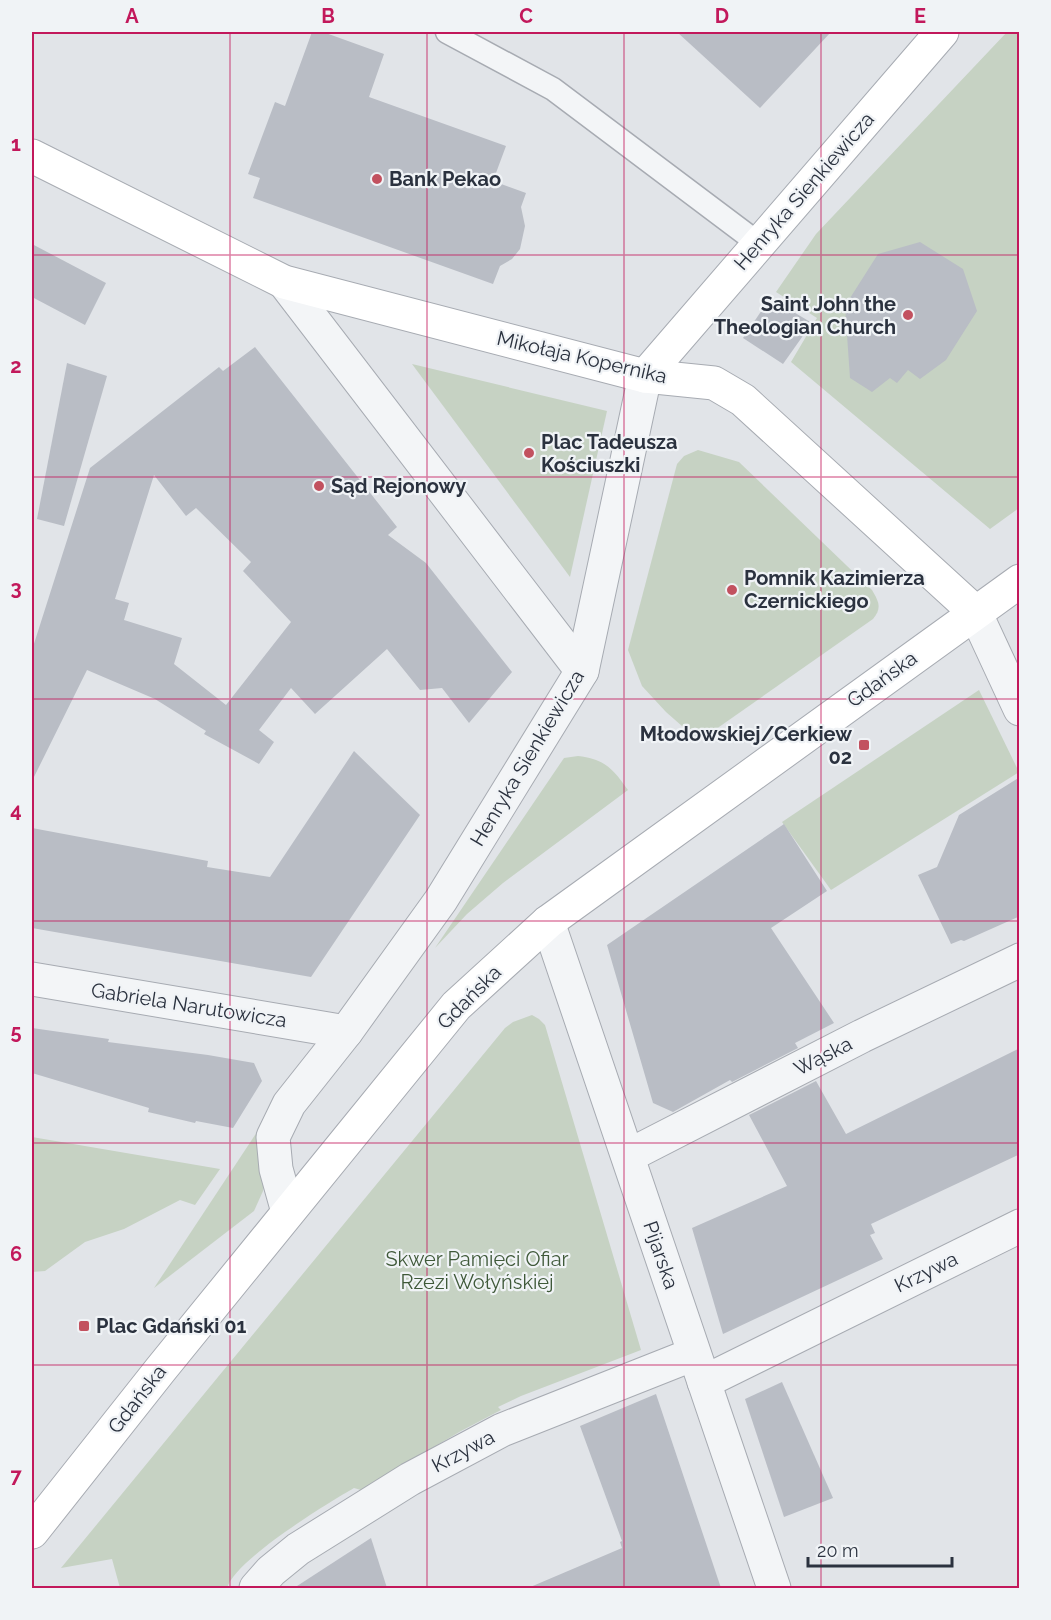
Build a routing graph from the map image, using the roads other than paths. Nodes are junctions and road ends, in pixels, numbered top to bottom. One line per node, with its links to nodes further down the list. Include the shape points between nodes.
1 (447, 32): 4 (lane, via 553,89)
2 (942, 32): 4 (street, Henryka Sienkiewicza)
3 (32, 156): 5 (street, Mikołaja Kopernika)
4 (759, 244): 6 (street, Henryka Sienkiewicza)
5 (284, 282): 6 (street, Mikołaja Kopernika); 9 (street)
6 (645, 375): 8 (street, Mikołaja Kopernika, via 714,384 743,400); 9 (street, Henryka Sienkiewicza)
7 (1020, 581): 8 (street, Gdańska)
8 (975, 612): 10 (street, Mikołaja Kopernika); 11 (street, Gdańska)
9 (582, 670): 14 (street, Henryka Sienkiewicza, via 441,900)
10 (1020, 710)
11 (548, 922): 15 (street, Pijarska); 16 (street, Gdańska, via 456,1006)
12 (1020, 960): 15 (street, Wąska)
13 (32, 979): 14 (street, Gabriela Narutowicza)
14 (346, 1032): 16 (street, Henryka Sienkiewicza, via 289,1104 273,1137 276,1169)
15 (628, 1156): 18 (street, Pijarska)
16 (288, 1212): 19 (street, Gdańska)
17 (1020, 1227): 18 (street, Krzywa)
18 (699, 1368): 20 (street, Krzywa, via 492,1435 410,1479 298,1549); 21 (street, Pijarska)
19 (32, 1532)
20 (256, 1588)
21 (774, 1588)

